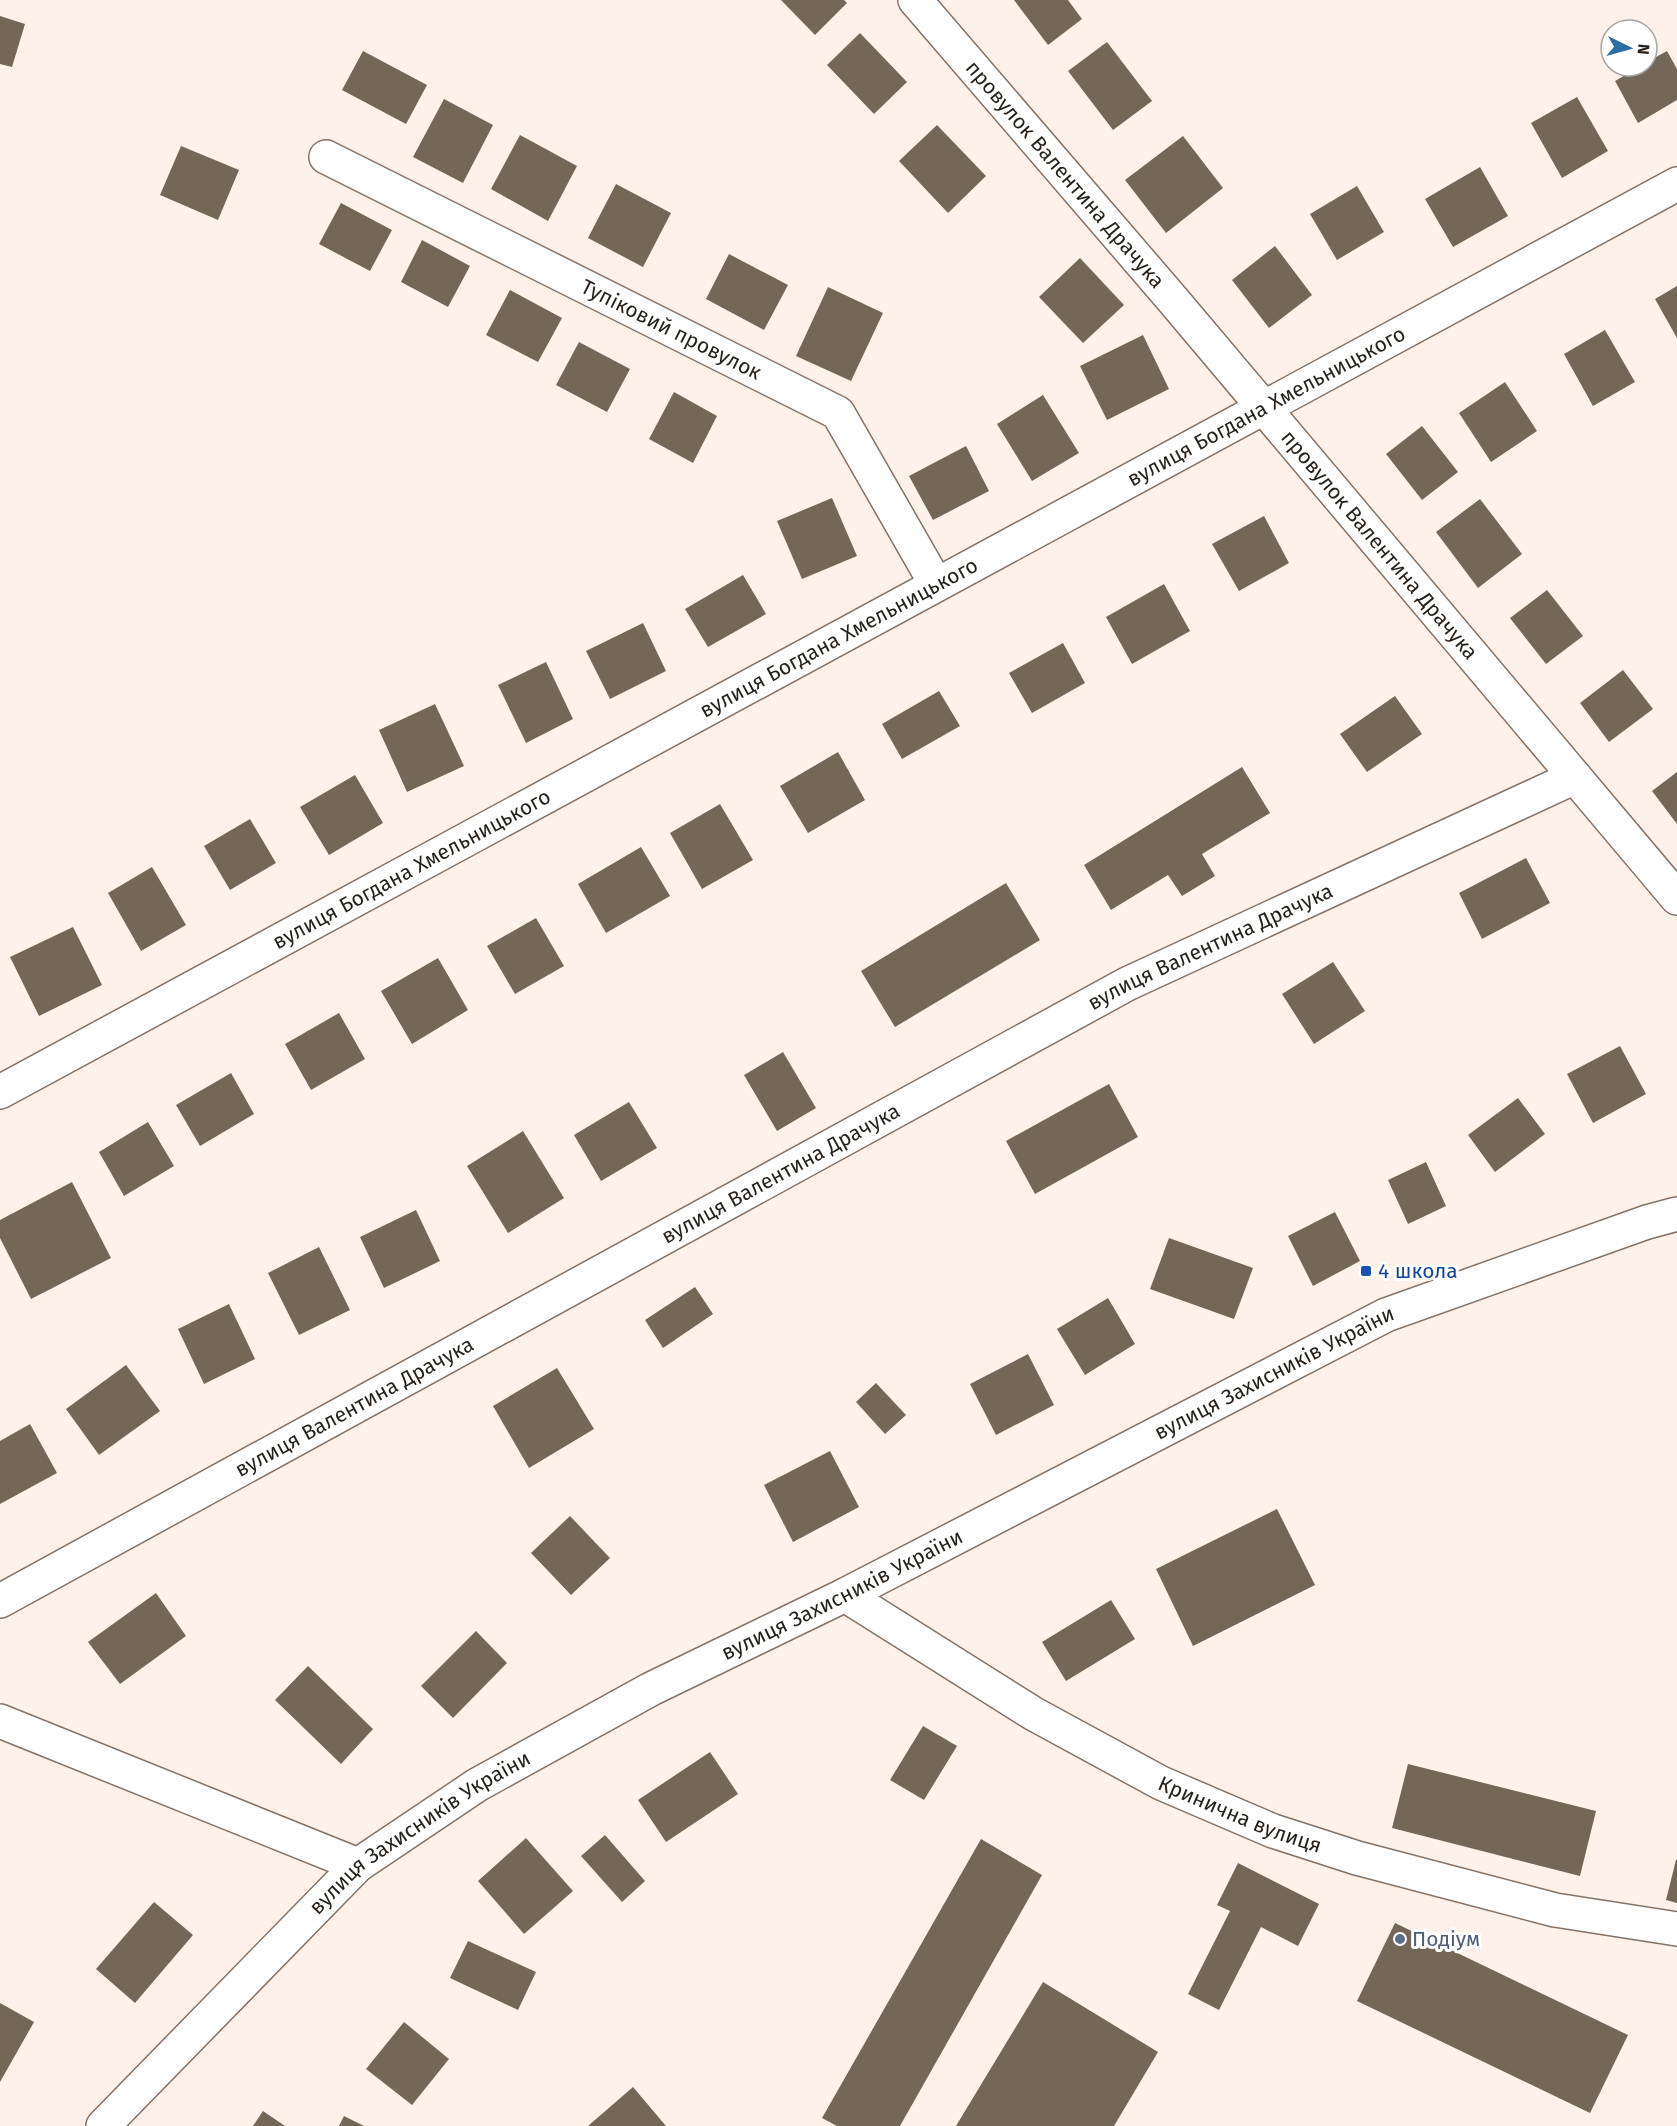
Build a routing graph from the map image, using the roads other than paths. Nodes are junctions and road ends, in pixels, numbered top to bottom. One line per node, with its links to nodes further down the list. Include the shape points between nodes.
1 (915, 0): 4 (street, провулок Валентина Драчука)
2 (326, 157): 5 (street, Тупіковий провулок, via 838,413)
3 (1677, 184): 4 (street, вулиця Богдана Хмельницького)
4 (1264, 409): 5 (street, вулиця Богдана Хмельницького); 6 (street, провулок Валентина Драчука)
5 (936, 584): 8 (street, вулиця Богдана Хмельницького)
6 (1575, 777): 7 (street, провулок Валентина Драчука); 11 (street, вулиця Валентина Драчука, via 1127,984)
7 (1677, 898)
8 (0, 1092)
9 (1677, 1214): 10 (street, вулиця Захисників України, via 1386,1315)
10 (845, 1595): 13 (street, вулиця Захисників України, via 651,1689 477,1785); 14 (street, Кринична вулиця, via 1044,1719 1161,1783 1273,1831 1357,1858 1555,1910)
11 (0, 1601)
12 (0, 1721): 13 (street)
13 (358, 1865): 15 (street, вулиця Захисників України)
14 (1677, 1929)
15 (103, 2126)

